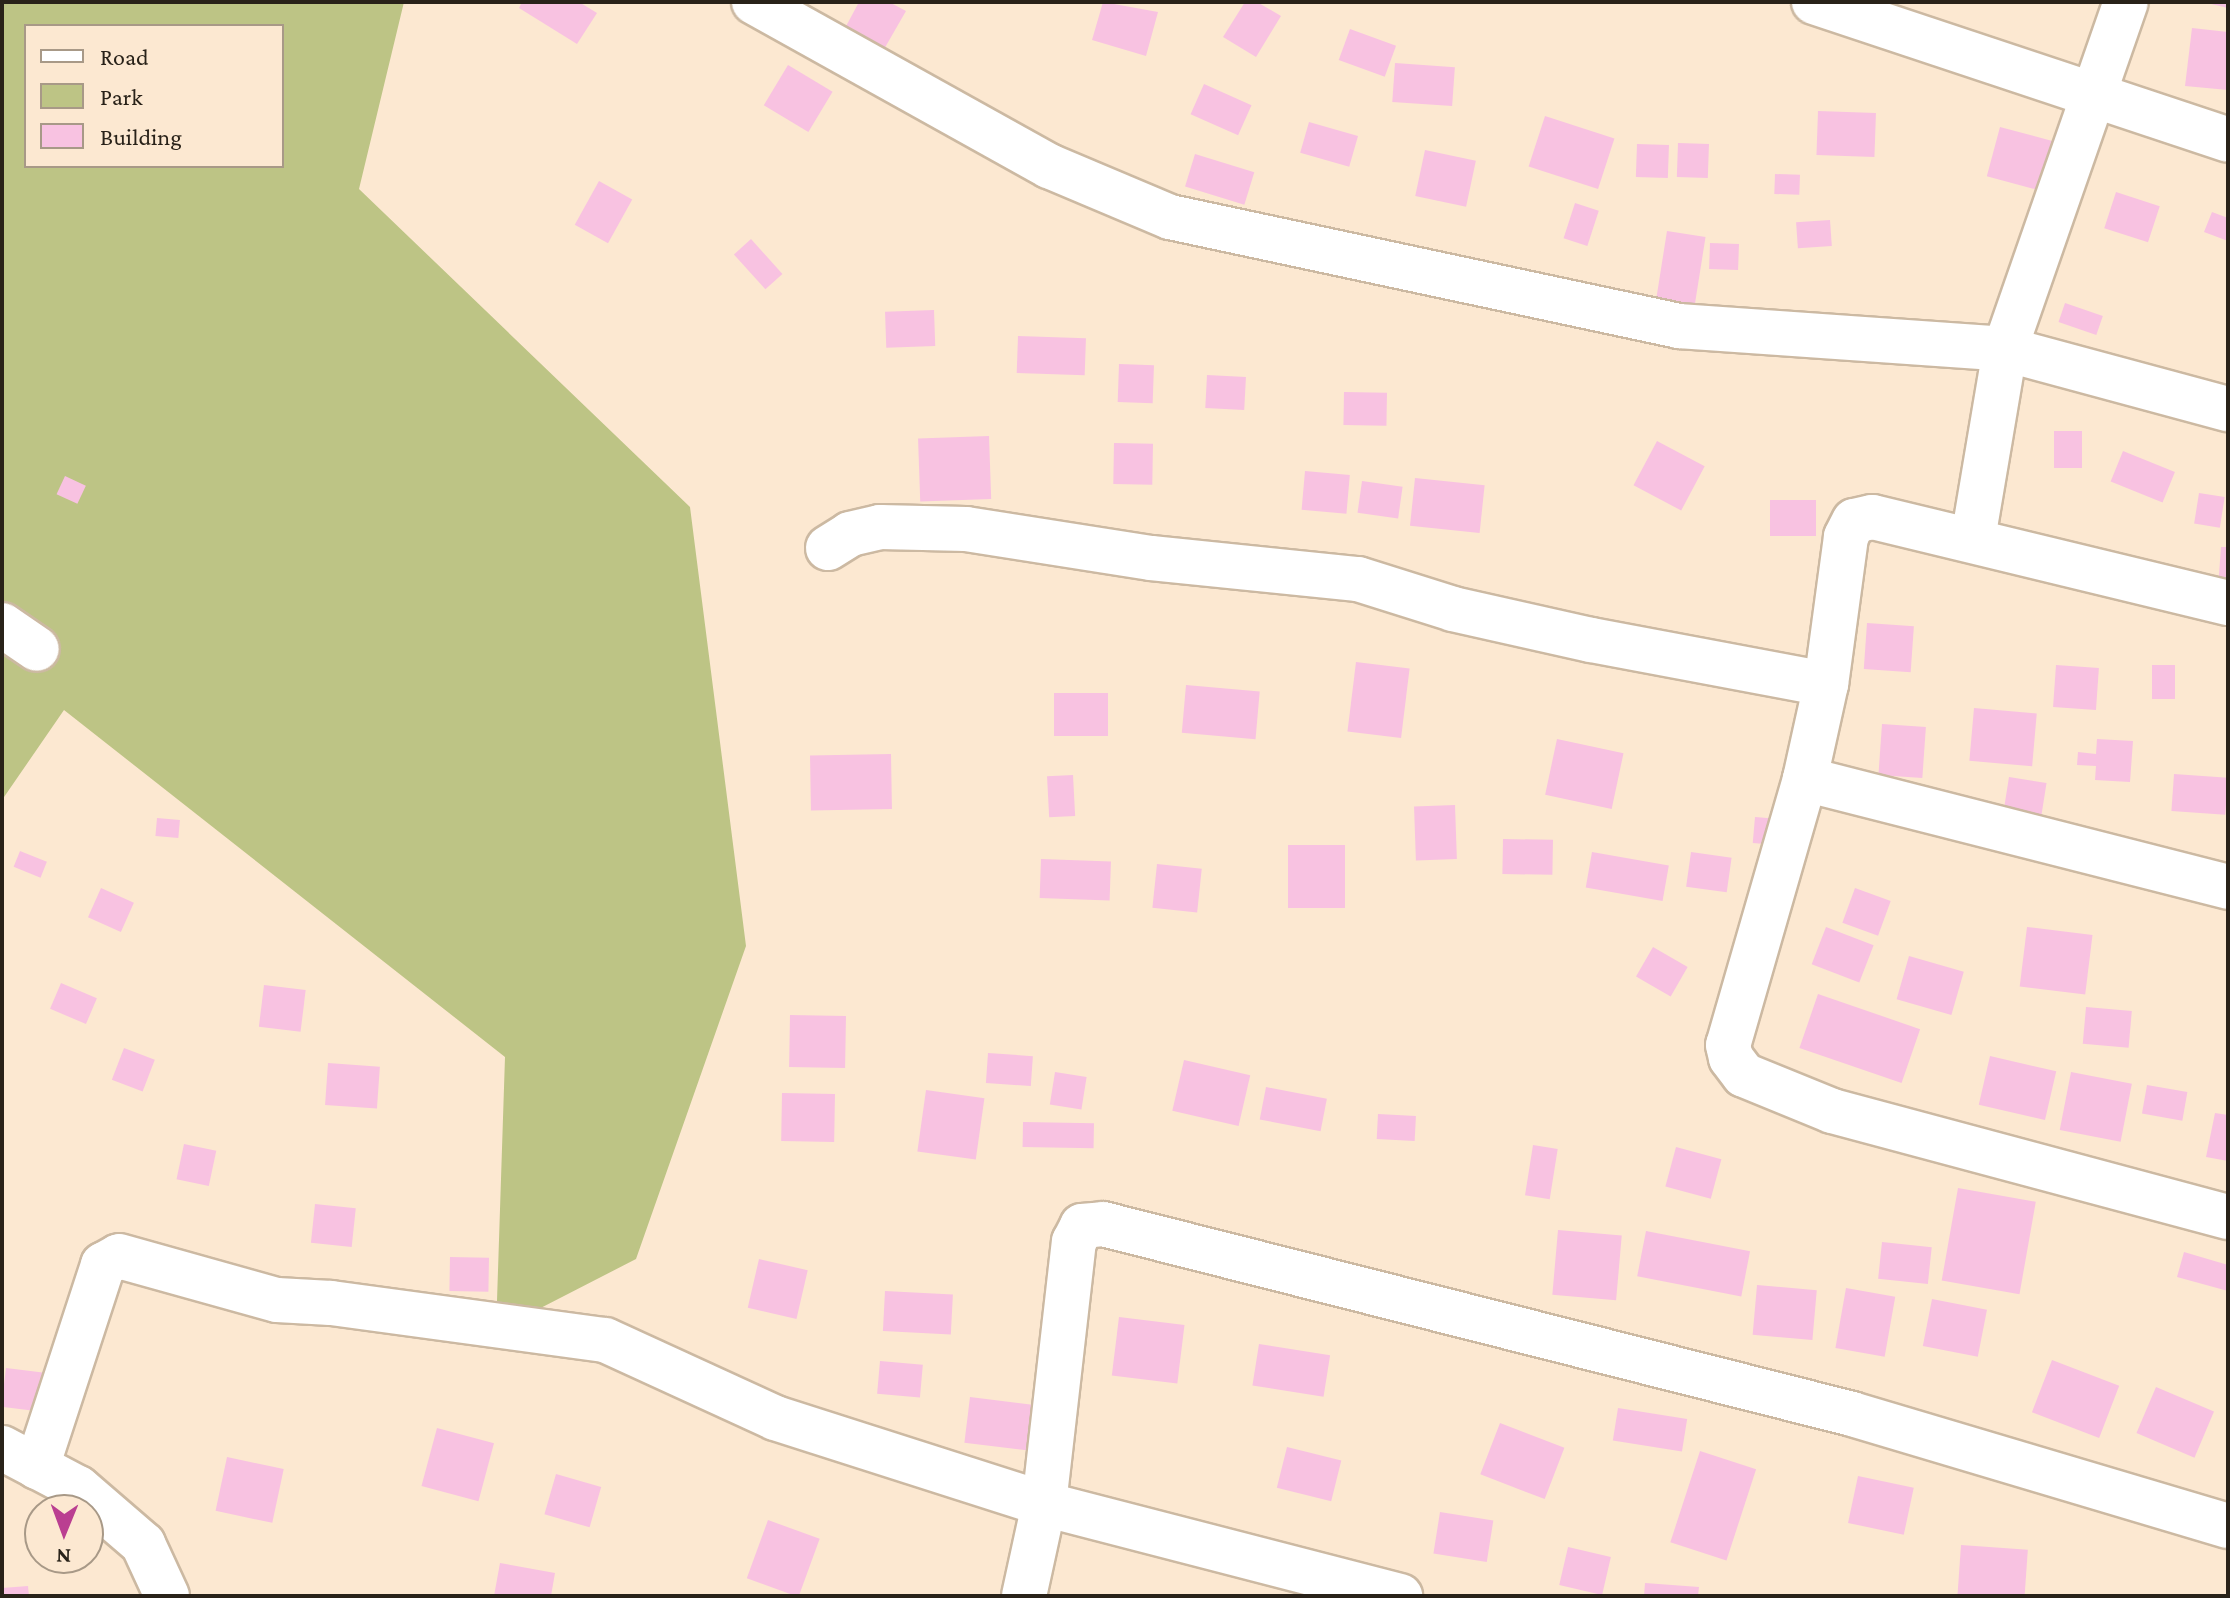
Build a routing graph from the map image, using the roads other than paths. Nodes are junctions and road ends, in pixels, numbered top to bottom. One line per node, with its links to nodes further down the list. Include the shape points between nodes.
1 (754, 2): 6 (street, via 1049,166 1170,217 1679,326)
2 (1814, 2): 4 (street)
3 (2126, 2): 4 (street)
4 (2093, 92): 5 (street); 6 (street)
5 (2228, 140)
6 (2005, 349): 7 (street); 8 (street)
7 (2228, 409)
8 (1973, 539): 10 (street); 13 (street, via 1872,517 1854,521 1846,537)
9 (828, 548): 13 (street, via 850,534 880,527 966,529 1151,558 1358,579 1545,629)
10 (2228, 603)
11 (2, 625): 12 (street)
12 (37, 649)
13 (1826, 684): 14 (street)
14 (1805, 779): 15 (street); 16 (street, via 1728,1045 1744,1075 1832,1111)
15 (2228, 887)
16 (2228, 1217)
17 (19, 1458): 18 (street, via 103,1265 119,1256 277,1300 605,1340 745,1407); 20 (street, via 78,1488 143,1544)
18 (1044, 1504): 19 (street, via 1074,1242 1082,1226 1103,1224 1852,1414); 21 (street); 22 (street)
19 (2228, 1526)
20 (167, 1596)
21 (1024, 1596)
22 (1400, 1596)

